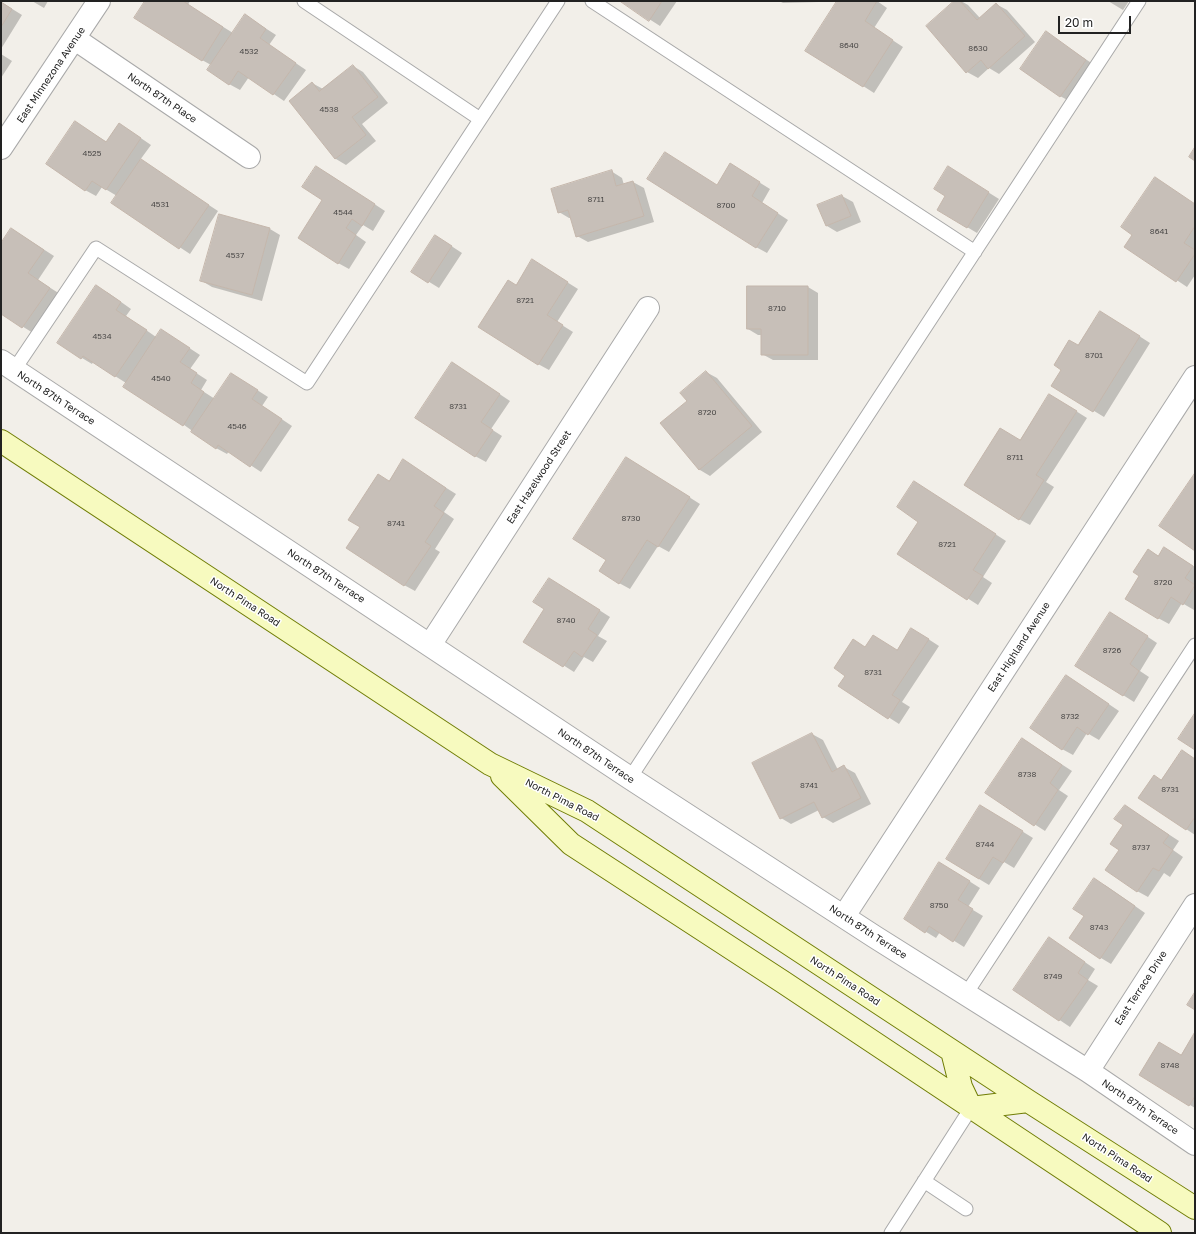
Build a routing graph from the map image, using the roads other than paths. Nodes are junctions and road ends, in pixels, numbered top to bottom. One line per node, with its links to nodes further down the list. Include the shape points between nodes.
1 (100, 1): 6 (street, East Minnezona Avenue)
2 (304, 1): 7 (lane)
3 (558, 1): 7 (lane)
4 (592, 1): 10 (lane)
5 (1139, 1): 10 (lane)
6 (75, 39): 8 (street, East Minnezona Avenue); 9 (street, North 87th Place)
7 (480, 119): 12 (lane, via 307,383 96,248)
8 (1, 148)
9 (249, 157)
10 (975, 252): 18 (lane)
11 (648, 308): 15 (street, East Hazelwood Street)
12 (7, 366): 15 (street, North 87th Terrace)
13 (1195, 377): 20 (street, East Highland Avenue)
14 (1, 440): 17 (main road, North Pima Road)
15 (430, 645): 18 (street, North 87th Terrace)
16 (1195, 645): 21 (lane)
17 (490, 764): 22 (main road, North Pima Road, via 587,811); 25 (main road, North Pima Road, via 571,844)
18 (630, 778): 20 (street, North 87th Terrace)
19 (1195, 905): 23 (street, East Terrace Drive)
20 (844, 916): 21 (street, North 87th Terrace)
21 (966, 994): 23 (street, North 87th Terrace)
22 (952, 1051): 24 (main road, North Pima Road); 25 (main road, via 961,1087)
23 (1088, 1071): 26 (street, North 87th Terrace)
24 (1028, 1101): 25 (main road); 28 (main road, North Pima Road)
25 (971, 1108): 27 (lane); 31 (main road, North Pima Road)
26 (1195, 1144)
27 (924, 1181): 29 (lane); 30 (lane)
28 (1195, 1208)
29 (966, 1210)
30 (890, 1233)
31 (1160, 1233)

